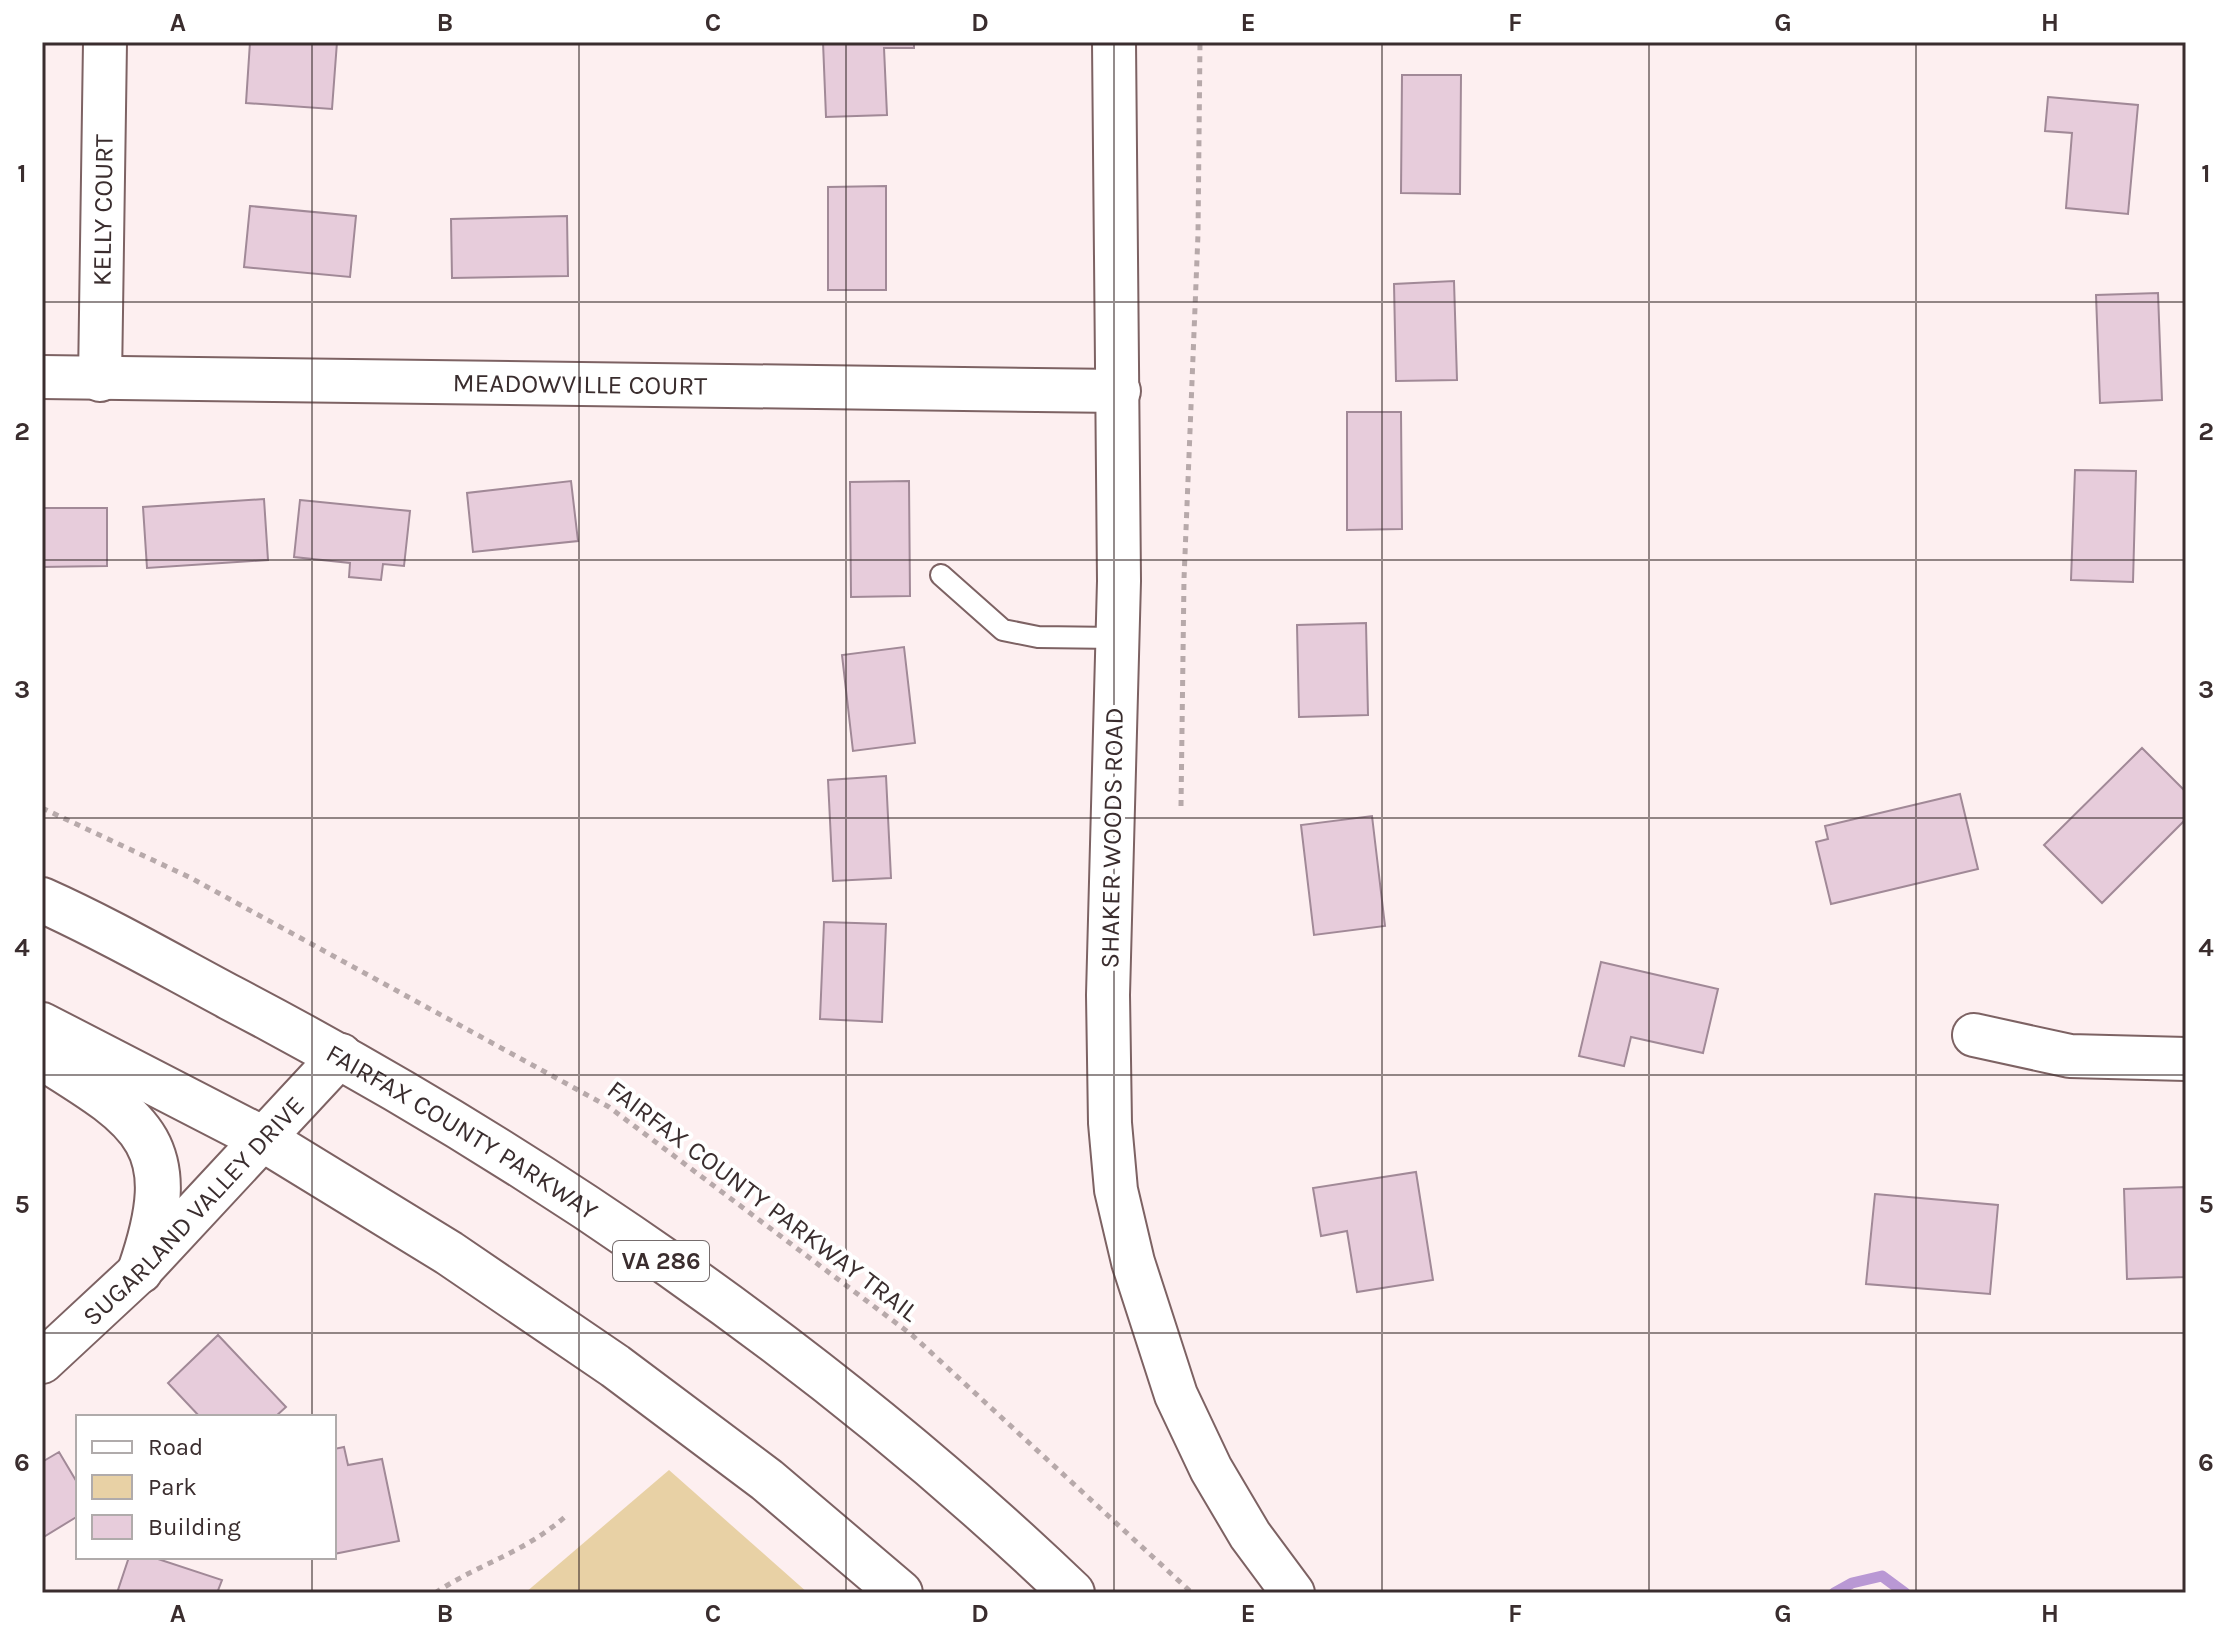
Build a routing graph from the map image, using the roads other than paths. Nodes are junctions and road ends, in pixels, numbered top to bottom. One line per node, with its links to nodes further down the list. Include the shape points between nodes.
1 (105, 42): 4 (street, KELLY COURT)
2 (1114, 42): 5 (street, SHAKER WOODS ROAD)
3 (42, 377): 4 (street, MEADOWVILLE COURT)
4 (100, 380): 5 (street, MEADOWVILLE COURT)
5 (1119, 391): 7 (street, SHAKER WOODS ROAD)
6 (941, 575): 7 (lane, via 1003,630 1038,637)
7 (1117, 638): 19 (street, SHAKER WOODS ROAD, via 1108,995 1116,1190 1140,1288 1176,1395 1250,1535)
8 (42, 900): 11 (highway, FAIRFAX COUNTY PARKWAY / VA 286)
9 (42, 1025): 14 (highway)
10 (1974, 1035): 13 (street, via 2070,1056)
11 (341, 1055): 14 (street, SUGARLAND VALLEY DRIVE); 18 (highway, FAIRFAX COUNTY PARKWAY / VA 286, via 539,1177 704,1291 895,1435)
12 (42, 1057): 15 (highway, via 114,1102 150,1145 160,1202)
13 (2186, 1059)
14 (263, 1139): 15 (street, SUGARLAND VALLEY DRIVE); 17 (highway, via 449,1253 615,1366 767,1480)
15 (140, 1271): 16 (street, SUGARLAND VALLEY DRIVE)
16 (42, 1362)
17 (900, 1593)
18 (1072, 1593)
19 (1293, 1593)

